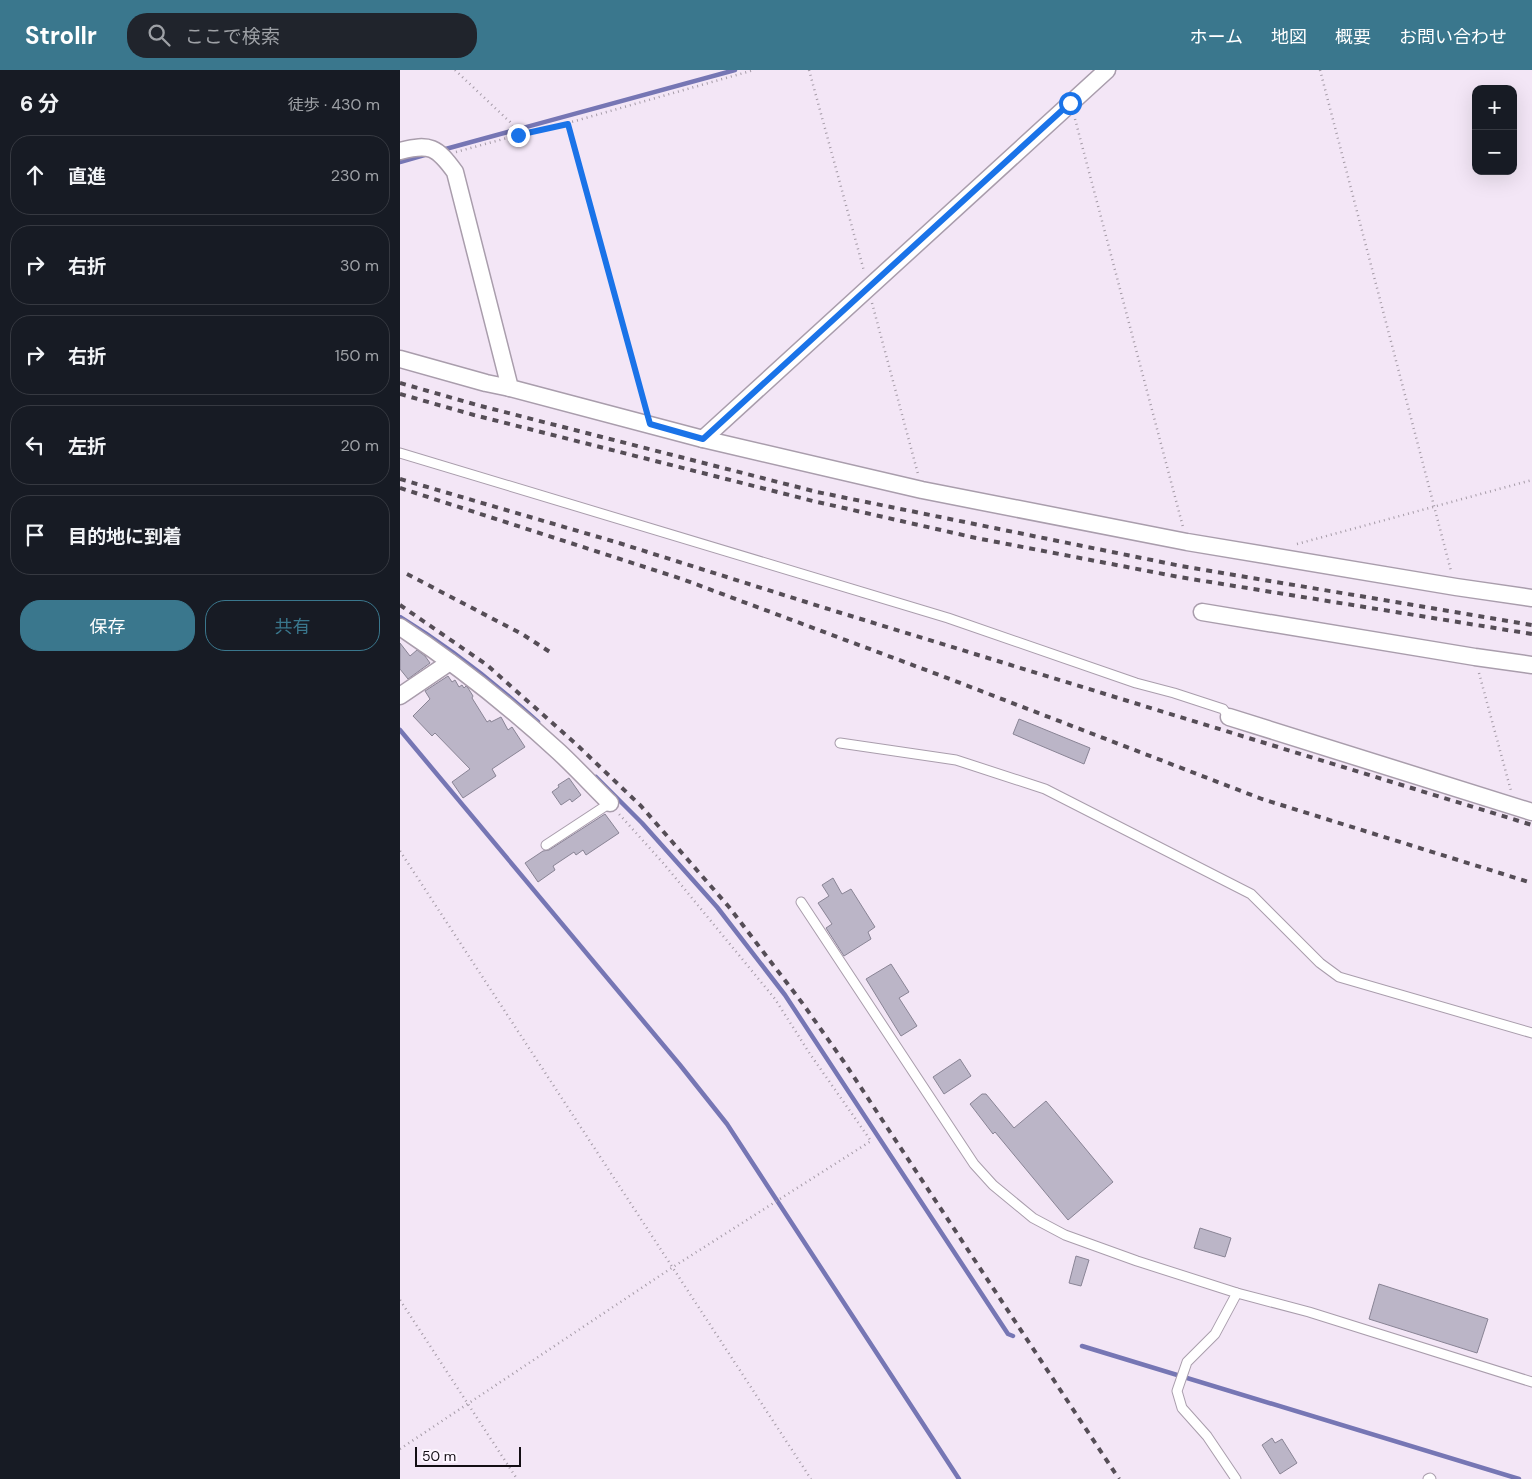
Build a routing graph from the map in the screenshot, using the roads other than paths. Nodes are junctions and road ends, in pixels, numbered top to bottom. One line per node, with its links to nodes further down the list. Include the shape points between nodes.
1 (1107, 70): 5 (street)
2 (400, 151): 4 (street, via 427,147 443,155 455,172)
3 (400, 359): 4 (street)
4 (510, 388): 5 (street)
5 (703, 439): 7 (street, via 922,490 1187,542)
6 (400, 454): 13 (lane, via 948,618 1223,710)
7 (1532, 598)
8 (1202, 612): 11 (street)
9 (400, 627): 10 (street)
10 (450, 662): 12 (street); 15 (street, via 560,753)
11 (1532, 665)
12 (400, 696)
13 (1228, 717): 16 (street)
14 (840, 743): 19 (lane, via 956,760 1045,789 1251,894 1320,963 1339,976)
15 (610, 804): 17 (lane)
16 (1532, 812)
17 (546, 845)
18 (801, 902): 20 (lane, via 974,1164 993,1185 1033,1218 1065,1235)
19 (1532, 1032)
20 (1237, 1293): 21 (lane, via 1309,1312); 22 (lane, via 1215,1334 1186,1362 1177,1391 1182,1408 1207,1436)
21 (1532, 1382)
22 (1236, 1479)

